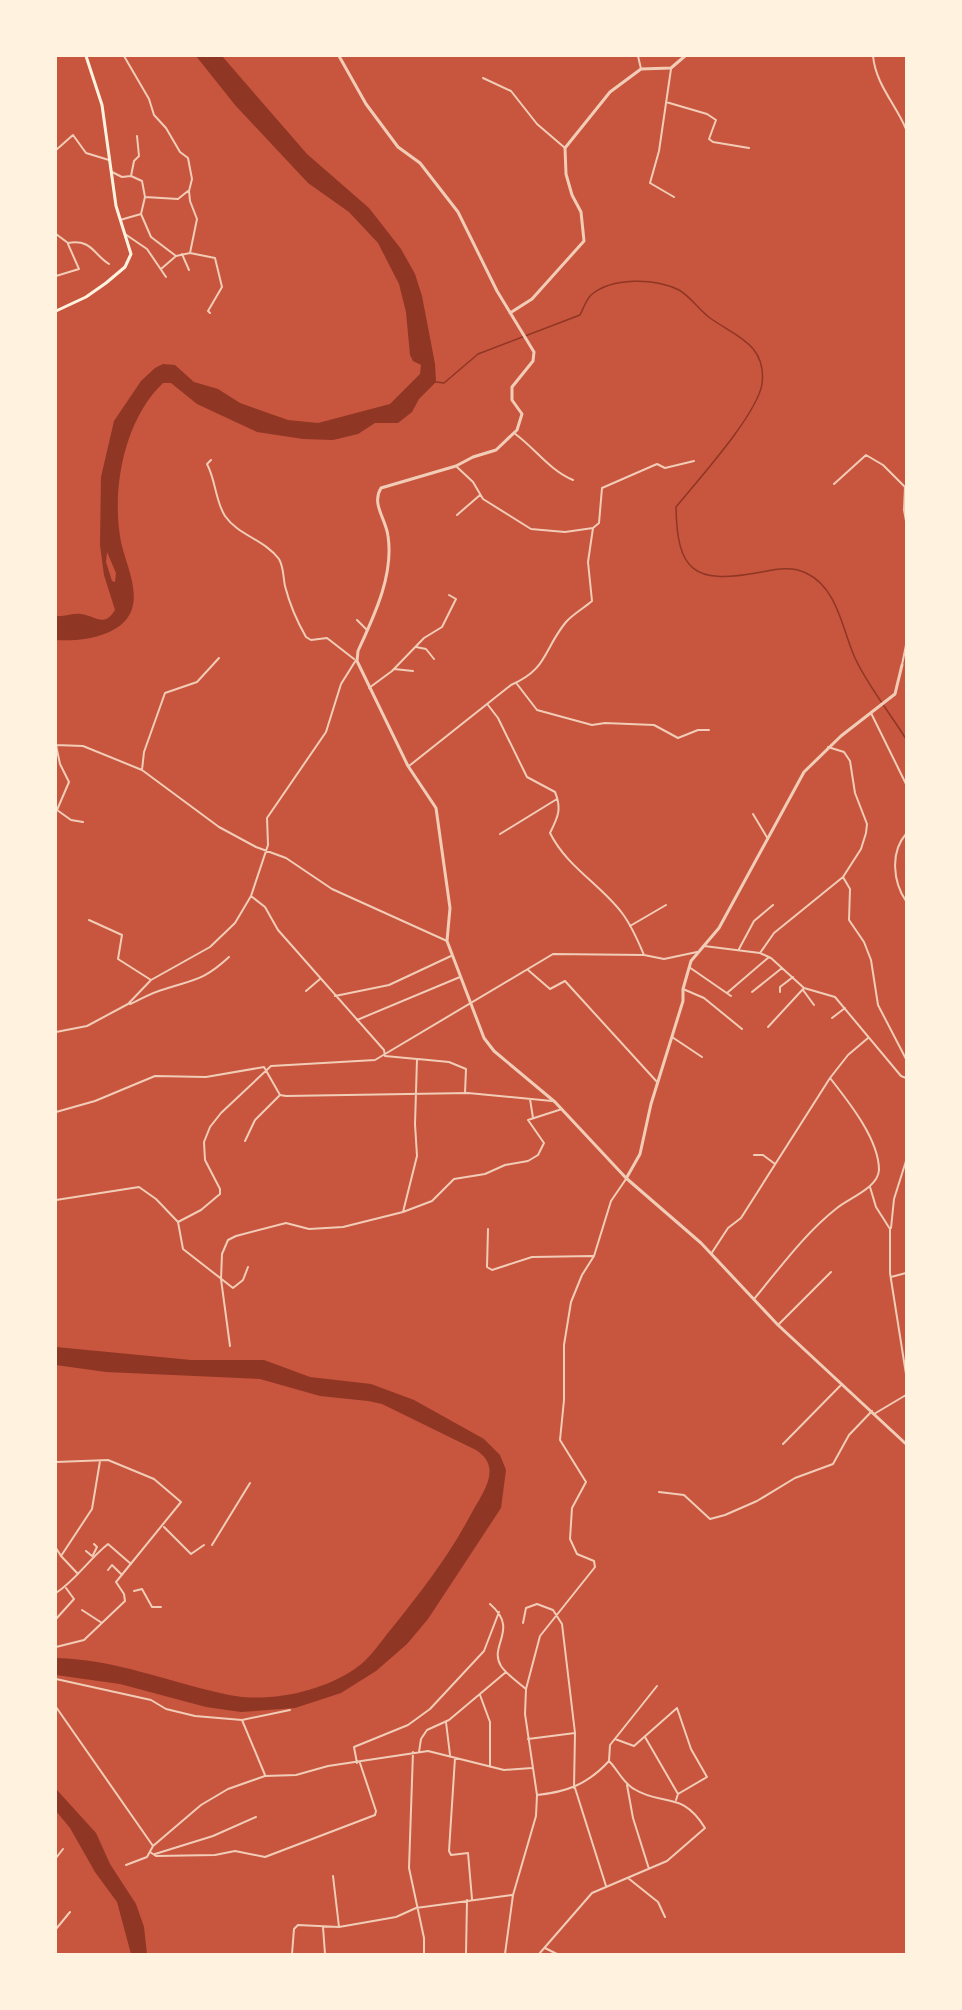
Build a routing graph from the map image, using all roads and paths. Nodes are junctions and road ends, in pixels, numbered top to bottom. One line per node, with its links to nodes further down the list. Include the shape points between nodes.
1 (86, 56): 16 (main road, via 102,105)
2 (124, 56): 19 (street, via 154,115 188,158 192,179)
3 (339, 56): 37 (street, via 361,96 398,147 420,163 458,212)
4 (638, 56): 8 (street)
5 (685, 56): 7 (street)
6 (873, 56): 11 (street, via 881,88)
7 (671, 68): 8 (street); 10 (street)
8 (641, 69): 13 (street, via 609,93)
9 (483, 78): 13 (street, via 511,91 537,124)
10 (666, 102): 14 (street, via 716,120 709,139 712,142); 21 (street, via 650,183)
11 (906, 129)
12 (137, 136): 18 (street, via 139,156 134,160)
13 (565, 148): 37 (street, via 566,174 581,212 584,241 532,299)
14 (749, 148)
15 (56, 150): 16 (street, via 73,135 86,153)
16 (109, 160): 17 (main road)
17 (112, 172): 18 (street); 23 (main road)
18 (131, 176): 20 (street, via 142,181)
19 (189, 190): 20 (street, via 178,199); 27 (street, via 197,219)
20 (146, 197): 22 (street)
21 (674, 197)
22 (141, 214): 23 (street); 29 (street, via 151,237)
23 (120, 220): 25 (main road)
24 (56, 234): 26 (street)
25 (125, 234): 31 (street, via 147,249); 35 (main road, via 131,254 125,267 86,297)
26 (68, 243): 30 (street, via 92,246); 33 (street, via 79,269)
27 (190, 253): 28 (street); 36 (street, via 215,258 222,287)
28 (182, 254): 29 (street); 32 (street)
29 (176, 256): 31 (street)
30 (109, 264)
31 (161, 269): 34 (street)
32 (189, 270)
33 (56, 276)
34 (166, 277)
35 (56, 311)
36 (210, 313)
37 (511, 314): 38 (street, via 534,352 533,361 512,387 512,400 522,414 522,422)
38 (514, 433): 41 (street, via 496,450); 42 (street, via 558,474)
39 (211, 460): 55 (street, via 207,464 225,516 279,560 306,637 327,638)
40 (694, 461): 47 (street, via 666,468 657,464 602,488 602,510 599,523)
41 (456, 466): 44 (street); 50 (street, via 387,484 377,493 388,548 385,581)
42 (573, 480)
43 (834, 484): 46 (street, via 866,455 883,465 905,487)
44 (480, 495): 45 (street); 47 (street, via 531,529 565,532)
45 (457, 515)
46 (906, 521)
47 (593, 528): 59 (street, via 588,562 592,601 567,621 541,666)
48 (449, 595): 52 (street, via 456,599 442,627)
49 (357, 620): 50 (street)
50 (367, 630): 55 (street)
51 (906, 645): 56 (street)
52 (416, 647): 54 (street, via 426,649); 57 (street)
53 (219, 658): 67 (street, via 197,682 165,693 144,752)
54 (434, 659)
55 (356, 661): 60 (street); 75 (street, via 341,684 326,732 267,818)
56 (902, 665): 62 (street, via 895,694)
57 (394, 669): 58 (street); 60 (street)
58 (413, 671)
59 (516, 683): 61 (street); 63 (street, via 537,710 592,725 654,724 678,738)
60 (369, 688): 66 (street)
61 (487, 704): 66 (street); 69 (street, via 527,777 550,787)
62 (872, 713): 65 (street); 68 (street)
63 (709, 730)
64 (56, 745): 67 (street, via 83,746); 71 (street, via 69,782 57,810 71,820)
65 (828, 747): 74 (street, via 804,772); 76 (street, via 844,752 850,761 855,793 867,824 861,849)
66 (408, 766): 83 (street, via 436,808 450,908)
67 (142, 770): 75 (street, via 219,827)
68 (906, 784)
69 (557, 799): 72 (street); 82 (street, via 559,818 550,833 555,843)
70 (753, 814): 74 (street)
71 (83, 822)
72 (500, 834)
73 (906, 834): 78 (street, via 895,854 897,878)
74 (768, 839): 84 (street, via 719,928)
75 (266, 851): 77 (street); 83 (street, via 286,858 332,889)
76 (843, 878): 87 (street, via 774,933); 121 (street, via 850,889 849,920 871,960 878,1005)
77 (251, 896): 97 (street, via 265,907 278,930); 98 (street, via 235,923 210,947)
78 (906, 902)
79 (666, 905): 82 (street)
80 (773, 905): 85 (street, via 754,921)
81 (89, 920): 98 (street, via 122,935 118,959)
82 (630, 926): 88 (street)
83 (447, 941): 89 (street)
84 (704, 946): 85 (street); 86 (street)
85 (739, 949): 87 (street)
86 (698, 952): 88 (street, via 664,959); 92 (street)
87 (760, 953): 91 (street)
88 (644, 955): 94 (street, via 553,954)
89 (451, 956): 95 (street); 105 (street, via 389,985)
90 (229, 957): 108 (street, via 200,979)
91 (769, 957): 93 (street); 104 (street)
92 (689, 967): 99 (street); 104 (street)
93 (782, 968): 96 (street); 102 (street)
94 (528, 970): 107 (street); 125 (street, via 550,989 565,981)
95 (460, 977): 107 (street); 112 (street)
96 (793, 977): 100 (street); 103 (street, via 780,987)
97 (320, 979): 101 (street); 105 (street)
98 (151, 980): 108 (street)
99 (683, 989): 114 (street, via 704,998); 116 (street)
100 (803, 989): 109 (street); 110 (street, via 836,997); 113 (street)
101 (306, 991)
102 (752, 992)
103 (780, 992)
104 (727, 993): 106 (street)
105 (335, 996): 112 (street)
106 (731, 996)
107 (471, 1003): 118 (street); 130 (street, via 484,1038 494,1051)
108 (128, 1004): 115 (street, via 87,1026)
109 (814, 1005)
110 (845, 1008): 111 (street); 117 (street)
111 (832, 1018)
112 (357, 1020): 118 (street)
113 (768, 1027)
114 (742, 1029)
115 (56, 1032)
116 (672, 1037): 119 (street); 125 (street)
117 (868, 1038): 123 (street); 124 (street)
118 (385, 1056): 120 (street); 122 (street, via 358,1063 271,1066)
119 (702, 1057)
120 (417, 1059): 126 (street); 127 (street, via 466,1068)
121 (906, 1059)
122 (267, 1071): 128 (street); 132 (street, via 264,1067 250,1067 206,1077 155,1076); 143 (street, via 210,1127 204,1142 205,1160 220,1194)
123 (830, 1078): 137 (street); 140 (street, via 853,1107 876,1150 879,1172)
124 (906, 1078)
125 (658, 1083): 139 (street, via 640,1154)
126 (417, 1093): 127 (street); 128 (street); 142 (street, via 417,1156)
127 (465, 1093): 129 (street)
128 (280, 1095): 134 (street, via 255,1120)
129 (530, 1099): 130 (street); 133 (street)
130 (552, 1101): 131 (street)
131 (562, 1109): 133 (street); 139 (street)
132 (56, 1112)
133 (533, 1118): 142 (street, via 528,1120 544,1143 538,1155 485,1174 454,1179 432,1201)
134 (245, 1141)
135 (754, 1155): 137 (street, via 764,1155)
136 (906, 1161): 138 (street)
137 (775, 1164): 146 (street, via 741,1218 728,1228)
138 (905, 1170): 145 (street, via 894,1199)
139 (626, 1178): 146 (street); 147 (street, via 611,1201)
140 (870, 1187): 145 (street, via 876,1207); 153 (street, via 812,1230)
141 (56, 1200): 143 (street, via 139,1187)
142 (403, 1212): 152 (street, via 343,1227 309,1229 286,1223 236,1236 226,1243 222,1254)
143 (178, 1222): 152 (street, via 183,1249)
144 (488, 1229): 147 (street, via 487,1267 492,1270 532,1257)
145 (890, 1229): 151 (street)
146 (711, 1254): 153 (street)
147 (594, 1256): 190 (street, via 571,1302 564,1345 564,1400 559,1432 565,1451 586,1482 572,1508 572,1545 577,1554 594,1562 595,1567)
148 (248, 1267): 152 (street, via 243,1280 233,1288)
149 (831, 1272): 154 (street)
150 (906, 1273): 151 (street)
151 (891, 1277): 156 (street)
152 (221, 1281): 157 (street)
153 (753, 1300): 154 (street)
154 (778, 1325): 160 (street)
155 (906, 1340): 156 (street)
156 (900, 1342): 158 (street)
157 (231, 1346)
158 (905, 1360): 159 (street)
159 (906, 1374)
160 (842, 1384): 162 (street); 163 (street)
161 (906, 1395): 162 (street)
162 (873, 1412): 164 (street); 168 (street, via 849,1435 833,1464 795,1478 718,1518 710,1519 684,1495)
163 (783, 1444)
164 (906, 1444)
165 (100, 1461): 166 (street); 169 (street, via 108,1460 154,1479 180,1499 178,1508); 177 (street, via 92,1509)
166 (56, 1462)
167 (249, 1483): 174 (street)
168 (659, 1492)
169 (163, 1526): 170 (street); 173 (street, via 190,1554)
170 (152, 1539): 172 (street); 179 (street)
171 (94, 1544): 178 (street, via 97,1547)
172 (156, 1544)
173 (204, 1545)
174 (212, 1545)
175 (56, 1548): 177 (street)
176 (86, 1551): 178 (street)
177 (61, 1556): 181 (street)
178 (93, 1556): 179 (street, via 109,1544); 181 (street)
179 (131, 1564): 182 (street)
180 (108, 1570): 182 (street, via 112,1565)
181 (78, 1574): 183 (street)
182 (122, 1575): 192 (street, via 116,1584 126,1600)
183 (66, 1588): 185 (street); 191 (street, via 74,1599)
184 (134, 1591): 187 (street, via 142,1588 152,1607)
185 (56, 1593)
186 (490, 1604): 189 (street)
187 (161, 1607)
188 (82, 1610): 192 (street)
189 (499, 1612): 195 (street, via 504,1622 499,1662); 213 (street, via 484,1652 454,1685 419,1718 354,1747)
190 (557, 1614): 193 (street, via 532,1605 525,1611); 198 (street, via 537,1644); 204 (street, via 562,1624)
191 (56, 1619)
192 (102, 1623): 194 (street, via 84,1640)
193 (523, 1623)
194 (56, 1647)
195 (506, 1672): 198 (street); 199 (street)
196 (56, 1679): 202 (street, via 151,1700 166,1709 195,1716)
197 (657, 1686): 207 (street)
198 (526, 1689): 206 (street)
199 (480, 1695): 203 (street); 214 (street, via 490,1722)
200 (56, 1707): 223 (street)
201 (290, 1710): 202 (street)
202 (242, 1720): 216 (street)
203 (446, 1722): 209 (street, via 423,1734); 210 (street)
204 (576, 1732): 206 (street); 218 (street)
205 (645, 1737): 207 (street, via 634,1746); 219 (street); 219 (street, via 677,1708 691,1749 707,1777)
206 (528, 1739): 215 (street)
207 (615, 1739): 212 (street, via 609,1747)
208 (414, 1752): 209 (street); 213 (street); 235 (street, via 410,1868)
209 (419, 1752): 210 (street)
210 (450, 1756): 211 (street)
211 (455, 1758): 214 (street); 233 (street, via 449,1851 451,1856 468,1853)
212 (609, 1761): 217 (street); 218 (street)
213 (358, 1763): 216 (street, via 296,1775); 225 (street, via 375,1815 265,1857 236,1851 209,1856)
214 (490, 1767): 215 (street, via 512,1772)
215 (533, 1767): 220 (street)
216 (265, 1776): 223 (street, via 218,1794)
217 (627, 1784): 221 (street); 228 (street)
218 (574, 1788): 220 (street); 231 (street)
219 (678, 1794): 221 (street)
220 (537, 1795): 232 (street, via 533,1828)
221 (676, 1800): 228 (street, via 698,1816 705,1828 667,1861)
222 (256, 1817): 225 (street, via 213,1836)
223 (153, 1846): 225 (street)
224 (63, 1849): 226 (street)
225 (151, 1854): 227 (street)
226 (56, 1858)
227 (126, 1865)
228 (649, 1869): 230 (street)
229 (333, 1876): 239 (street)
230 (628, 1878): 231 (street); 237 (street, via 658,1902)
231 (606, 1886): 241 (street, via 583,1900)
232 (513, 1895): 233 (street); 246 (street)
233 (472, 1899): 234 (street)
234 (467, 1900): 235 (street); 245 (street)
235 (416, 1908): 239 (street, via 396,1917); 244 (street)
236 (70, 1912): 240 (street)
237 (665, 1917)
238 (322, 1927): 239 (street); 242 (street, via 296,1927); 243 (street)
239 (339, 1927)
240 (56, 1929)
241 (545, 1948): 247 (street); 248 (street)
242 (292, 1954)
243 (325, 1954)
244 (424, 1954)
245 (466, 1954)
246 (505, 1954)
247 (539, 1954)
248 (557, 1954)

